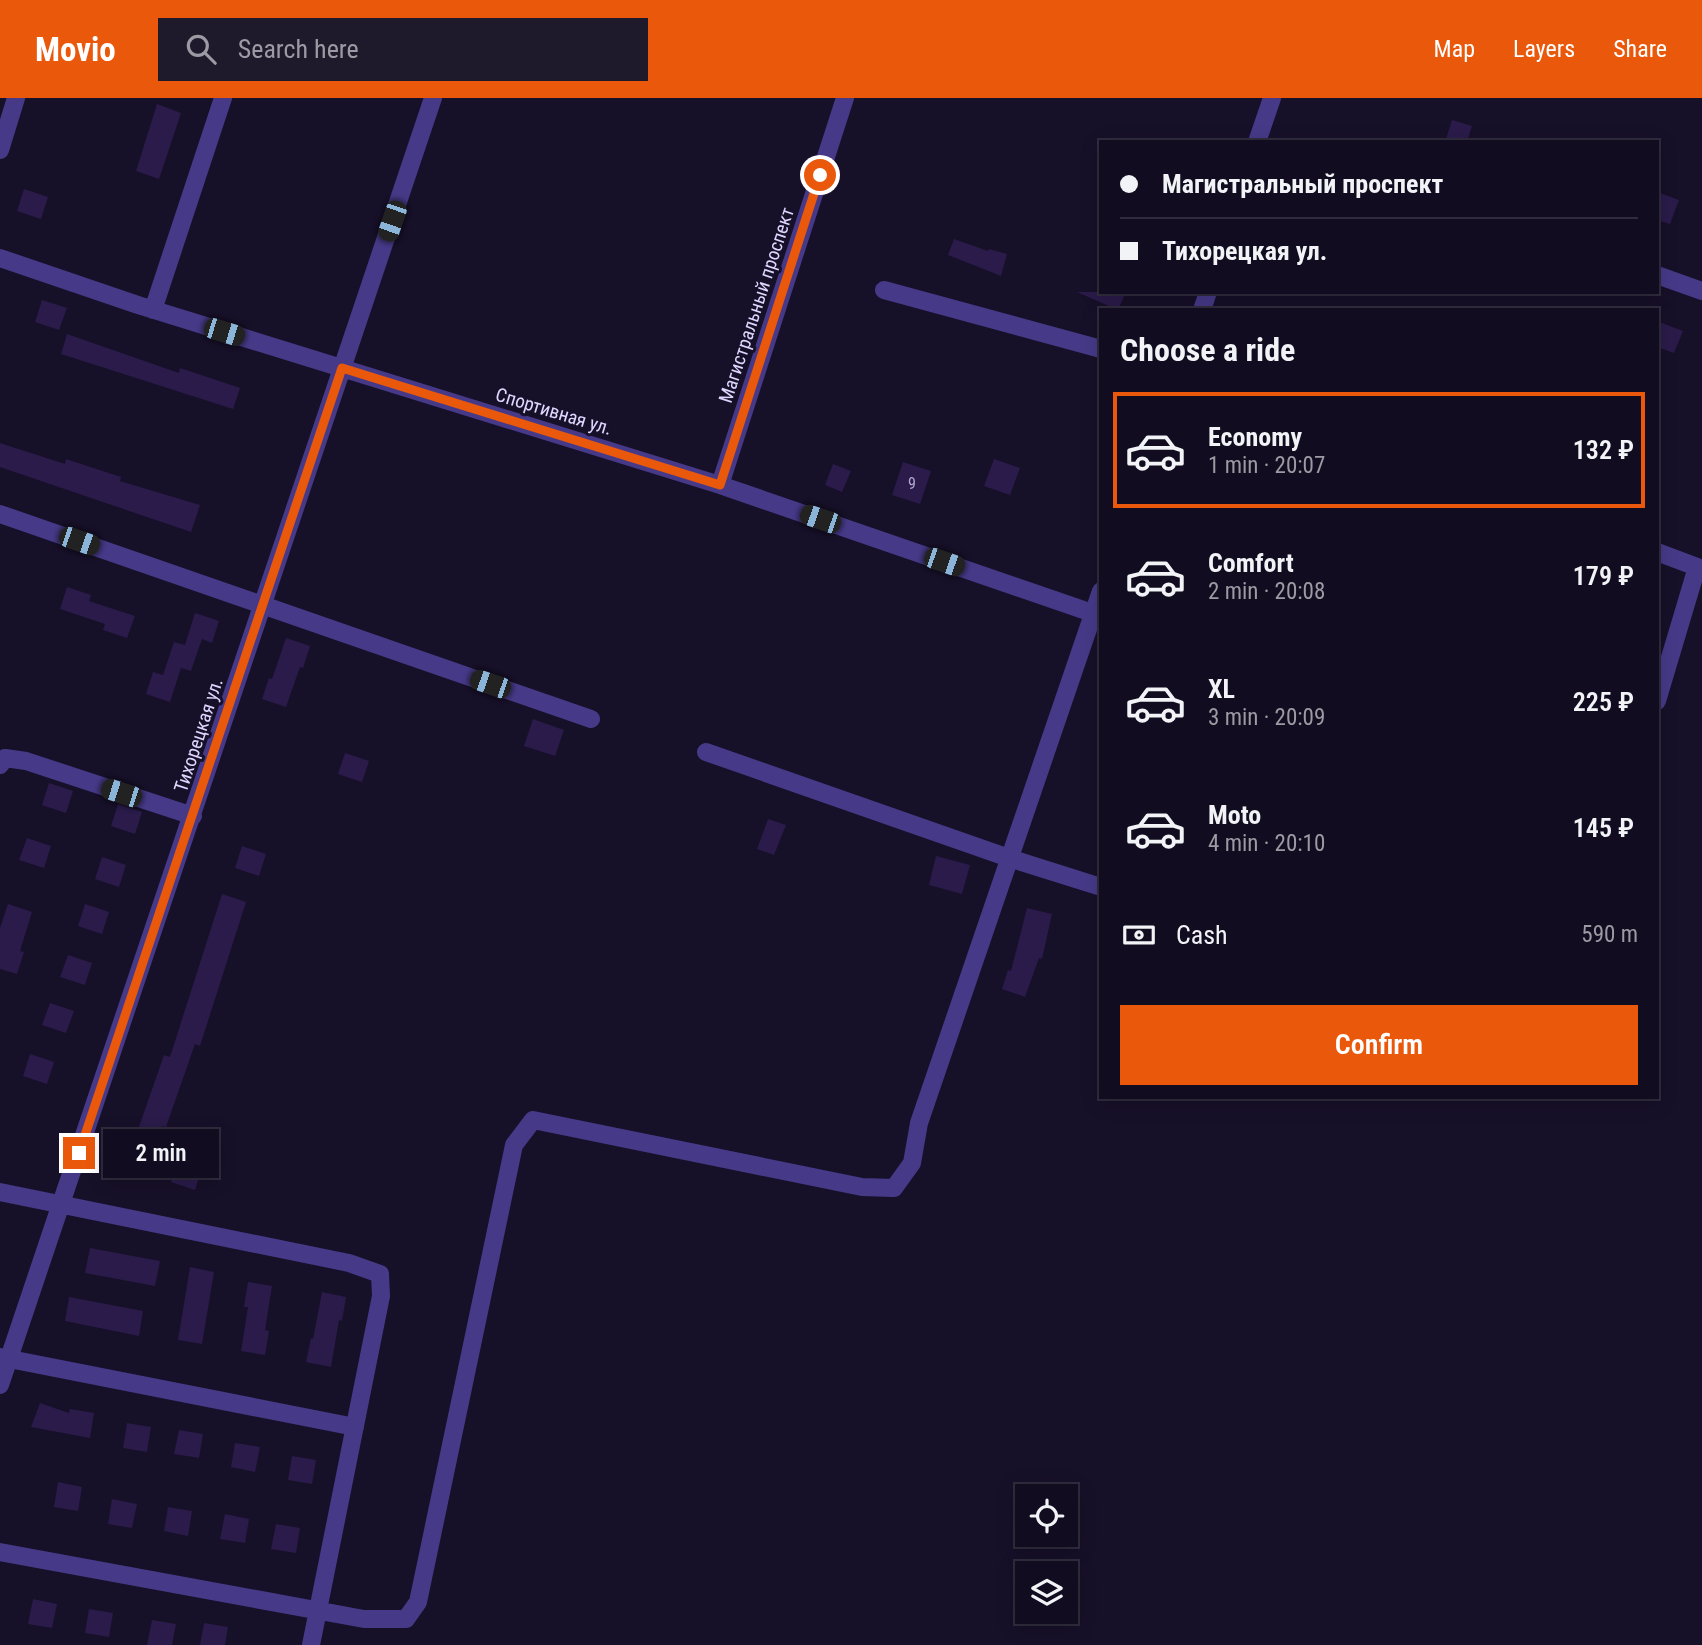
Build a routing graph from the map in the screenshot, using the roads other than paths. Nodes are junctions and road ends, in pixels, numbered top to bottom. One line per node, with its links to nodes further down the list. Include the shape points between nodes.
1 (16, 98): 7 (street)
2 (223, 98): 12 (street)
3 (433, 98): 14 (street, Тихорецкая ул.)
4 (845, 98): 15 (street, Магистральный проспект)
5 (1272, 98): 6 (street)
6 (1264, 140)
7 (0, 150)
8 (0, 258): 12 (street, Спортивная ул.)
9 (1659, 276): 11 (street)
10 (884, 290): 13 (street)
11 (1702, 291)
12 (153, 310): 14 (street, Спортивная ул.)
13 (1099, 348)
14 (342, 368): 15 (street, Спортивная ул.); 19 (street, Тихорецкая ул.)
15 (720, 485): 20 (street, Спортивная ул.)
16 (0, 514): 19 (street)
17 (1661, 554): 18 (street)
18 (1699, 559): 21 (street)
19 (263, 605): 22 (street); 25 (street, Тихорецкая ул.)
20 (1097, 615): 26 (street)
21 (1659, 694)
22 (591, 719)
23 (706, 752): 26 (street)
24 (0, 765): 25 (street, via 5,758 26,761)
25 (193, 816): 29 (street, Тихорецкая ул.)
26 (1009, 858): 27 (street); 34 (street, via 919,1123 912,1163 894,1188 862,1187 533,1120 514,1145 418,1602 406,1619 364,1619)
27 (1099, 886)
28 (0, 1192): 29 (street)
29 (61, 1206): 30 (street, Тихорецкая ул.); 32 (street, via 349,1263 380,1274 382,1296)
30 (4, 1358): 31 (street, Тихорецкая ул.); 32 (street)
31 (0, 1385)
32 (355, 1427): 34 (street)
33 (0, 1552): 34 (street)
34 (318, 1611): 35 (street)
35 (311, 1645)

